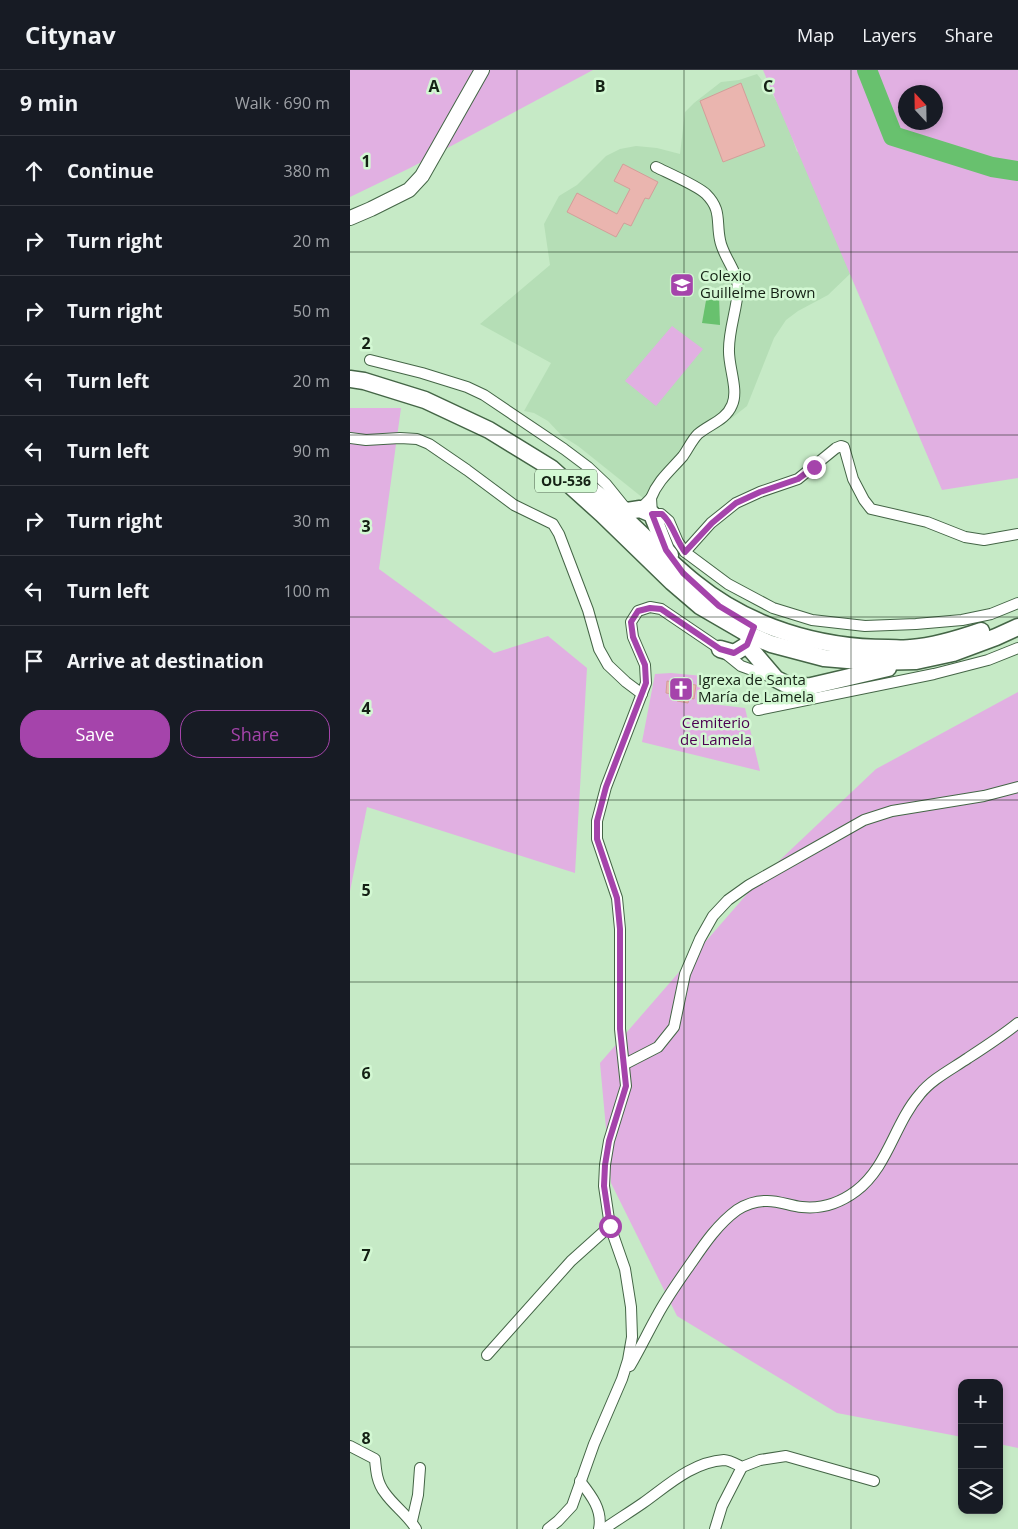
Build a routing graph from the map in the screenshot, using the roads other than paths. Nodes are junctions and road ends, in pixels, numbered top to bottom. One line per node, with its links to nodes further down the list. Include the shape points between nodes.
1 (482, 70): 3 (street, via 422,176 409,190)
2 (656, 167): 8 (street, via 704,192 713,202 719,220 719,238 738,288 728,350 733,404 726,415 697,435)
3 (350, 218)
4 (370, 360): 8 (street, via 422,373 484,395 564,449)
5 (350, 369): 8 (main road, OU-536, via 403,383 471,409)
6 (350, 379): 12 (main road, OU-536, via 425,400 490,430 551,468)
7 (350, 438): 23 (street, via 418,439 468,470 514,505 553,524 588,610 599,648 608,665)
8 (638, 508): 9 (main road, OU-536); 9 (main road); 11 (street, via 662,514); 12 (main road)
9 (639, 531): 12 (main road, OU-536)
10 (1018, 534): 11 (street, via 984,540 965,537 927,522 872,509 853,479 842,446 798,479 736,503)
11 (685, 552): 13 (street, via 728,584 773,608 812,620 865,626 916,624 962,620 991,614)
12 (683, 579): 16 (main road, via 719,606); 16 (main road, OU-536, via 700,606); 20 (main road, OU-536, via 751,619 783,632 833,644)
13 (1018, 603)
14 (1018, 617): 20 (main road, OU-536)
15 (1018, 627): 20 (main road, OU-536, via 953,653)
16 (750, 636): 18 (main road, via 734,653); 19 (main road, OU-536, via 771,644); 21 (main road)
17 (1018, 648): 22 (street, via 988,660 934,674)
18 (720, 649): 21 (street, via 740,666); 23 (street, via 661,609 638,611 631,622 633,637 645,665 646,683)
19 (820, 653): 20 (main road, via 836,650); 22 (main road, via 824,665)
20 (913, 655): 22 (main road, via 872,673)
21 (776, 679): 22 (main road, via 792,688)
22 (813, 692): 24 (street)
23 (642, 694): 27 (street, via 606,787 597,821 597,839 617,898 620,1029)
24 (758, 710)
25 (1018, 787): 27 (street, via 892,811 864,820 742,890 713,916 700,939 685,974 674,1027 658,1046)
26 (1018, 1024): 30 (street, via 921,1092 910,1106 882,1162 854,1193 837,1203 815,1207 765,1201 752,1203 723,1222 705,1243 658,1314)
27 (625, 1064): 28 (street, via 626,1086 605,1165 604,1186)
28 (610, 1226): 29 (street, via 571,1261); 30 (street, via 625,1269 631,1307 632,1336)
29 (487, 1354)
30 (622, 1379): 34 (street)
31 (350, 1446): 36 (street, via 375,1459 377,1477 384,1493)
32 (742, 1467): 35 (street, via 786,1456); 39 (street, via 726,1460 694,1468); 40 (street, via 722,1506)
33 (420, 1468): 36 (street)
34 (580, 1481): 37 (street, via 572,1506); 38 (street, via 593,1498 601,1520)
35 (874, 1481)
36 (414, 1525)
37 (548, 1529)
38 (599, 1529)
39 (604, 1529)
40 (715, 1529)

